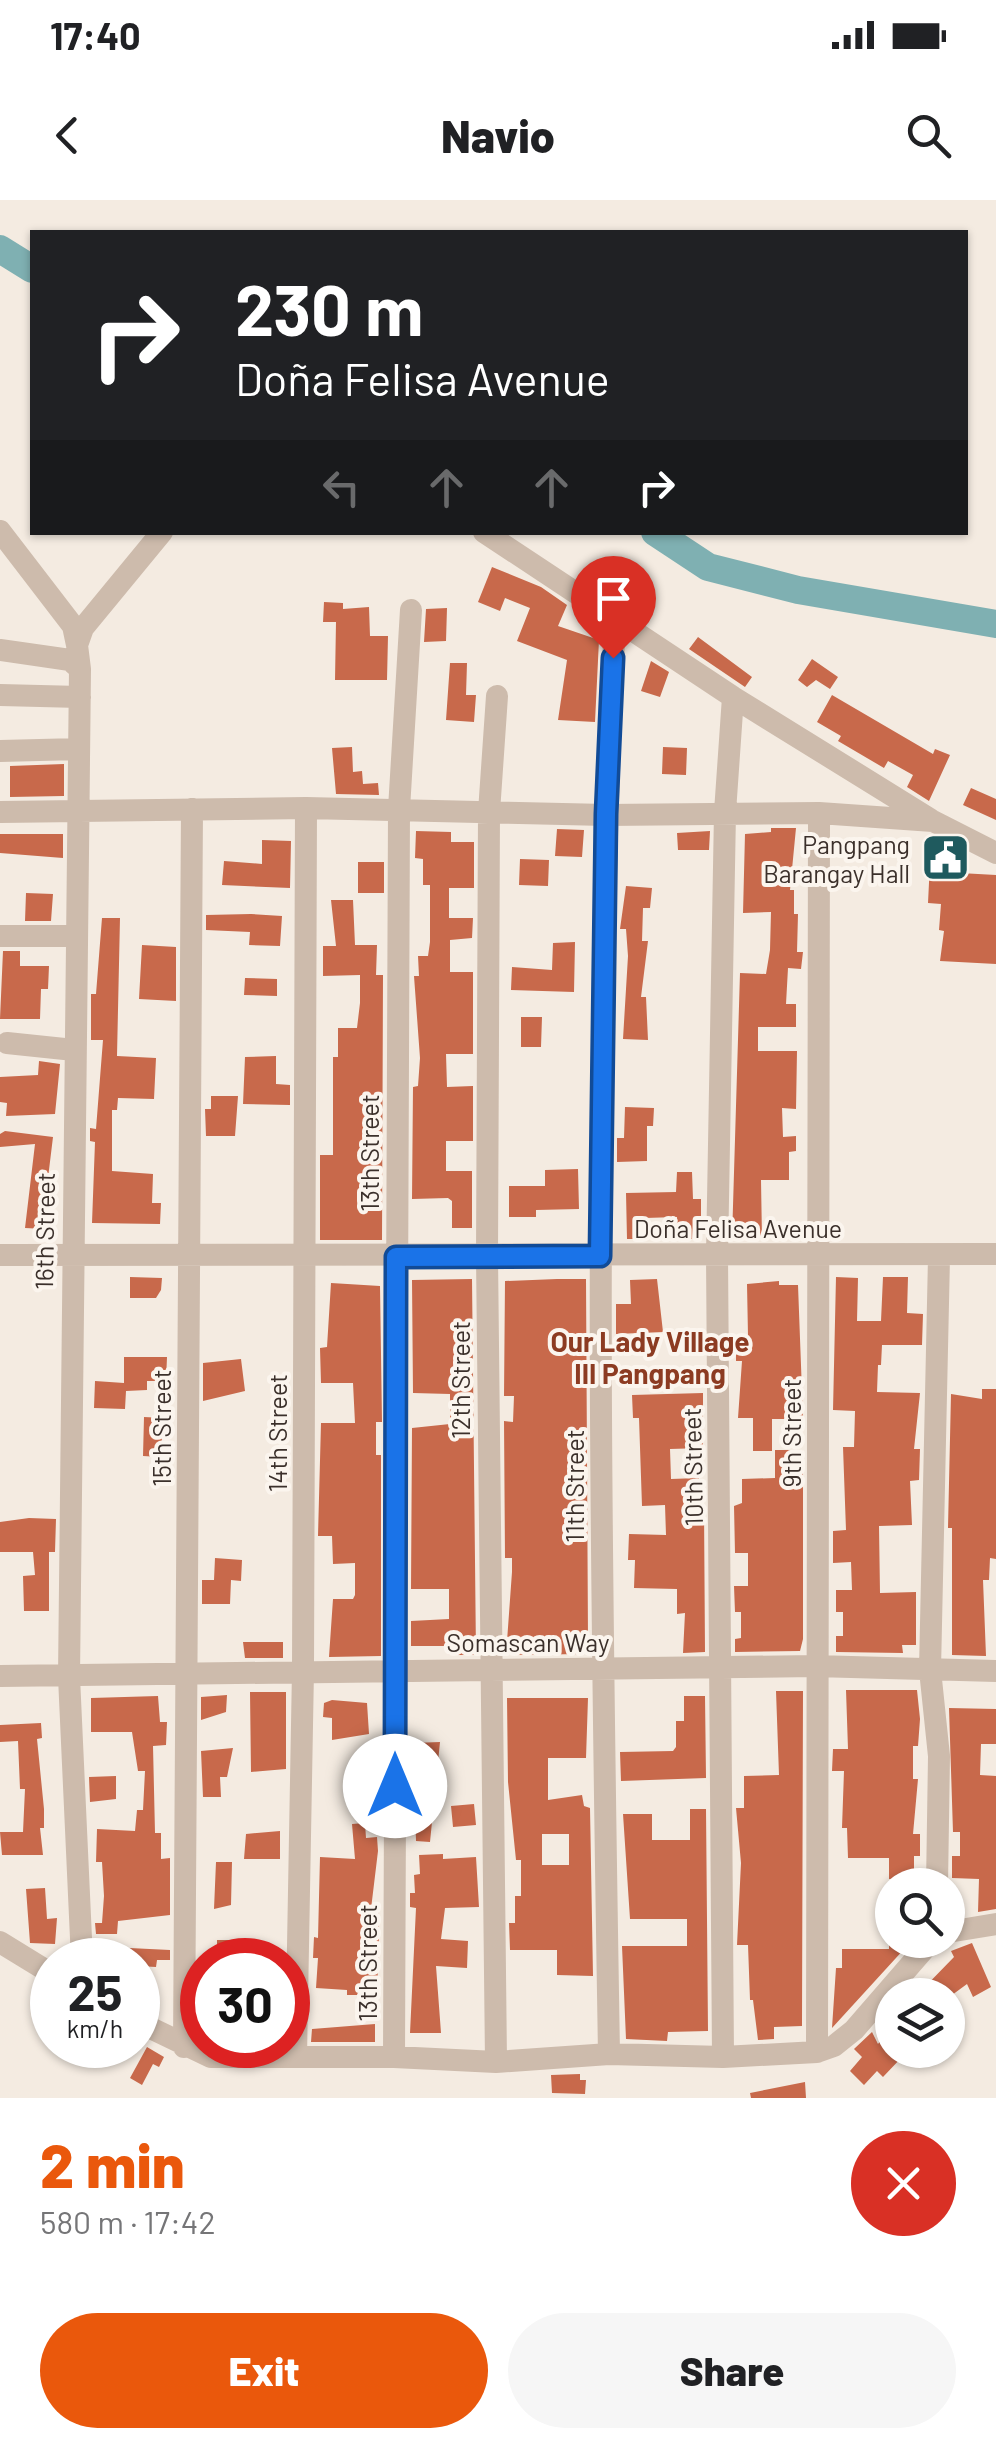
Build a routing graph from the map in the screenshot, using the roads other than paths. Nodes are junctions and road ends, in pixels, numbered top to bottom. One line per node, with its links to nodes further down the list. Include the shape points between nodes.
1 (0, 532): 6 (street, via 73,626)
2 (160, 535): 6 (street, via 83,628)
3 (489, 535): 5 (street)
4 (412, 610): 17 (street, 13th Street)
5 (615, 618): 12 (street); 23 (street, 11th Street)
6 (77, 645): 8 (street, 16th Street)
7 (0, 650): 8 (street, via 70,660)
8 (80, 669): 10 (street, 16th Street)
9 (0, 695): 10 (street)
10 (80, 696): 13 (street, 16th Street)
11 (497, 696): 20 (street, 12th Street)
12 (733, 697): 21 (street, 10th Street); 24 (street)
13 (79, 750): 14 (street); 15 (street, 16th Street)
14 (0, 751)
15 (78, 808): 18 (street); 19 (street); 27 (street, 16th Street)
16 (306, 808): 17 (street); 18 (street); 39 (street, 14th Street)
17 (399, 808): 20 (street); 40 (street, 13th Street)
18 (192, 809): 34 (street, 15th Street)
19 (0, 812)
20 (489, 812): 23 (street); 35 (street, 12th Street)
21 (724, 812): 22 (street); 23 (street); 33 (street, 10th Street)
22 (819, 813): 24 (street); 30 (street, 9th Street)
23 (606, 814): 36 (street, 11th Street)
24 (933, 821): 25 (street)
25 (996, 853)
26 (0, 936): 27 (street)
27 (76, 936): 29 (street, 16th Street)
28 (6, 1043): 29 (street)
29 (74, 1050): 38 (street, 16th Street)
30 (818, 1254): 33 (street, Doña Felisa Avenue); 37 (street, Doña Felisa Avenue); 42 (street, 9th Street)
31 (996, 1254): 37 (street, Doña Felisa Avenue)
32 (0, 1255): 38 (street, Doña Felisa Avenue)
33 (718, 1255): 36 (street, Doña Felisa Avenue); 41 (street, 10th Street)
34 (188, 1256): 38 (street, Doña Felisa Avenue); 39 (street, Doña Felisa Avenue); 49 (street, 15th Street)
35 (487, 1256): 36 (street, Doña Felisa Avenue); 40 (street, Doña Felisa Avenue); 45 (street, 12th Street)
36 (600, 1256): 46 (street, 11th Street)
37 (939, 1256): 47 (street)
38 (71, 1257): 51 (street, 16th Street)
39 (306, 1257): 40 (street, Doña Felisa Avenue); 44 (street, 14th Street)
40 (396, 1257): 43 (street, 13th Street)
41 (722, 1666): 42 (street, Somascan Way); 46 (street, Somascan Way); 65 (street, 10th Street)
42 (815, 1666): 47 (street, Somascan Way); 61 (street, 9th Street, via 821,1732)
43 (396, 1669): 44 (street, Somascan Way); 45 (street, Somascan Way); 64 (street, 13th Street)
44 (303, 1670): 49 (street, Somascan Way); 57 (street, 14th Street)
45 (490, 1670): 46 (street, Somascan Way); 66 (street, 12th Street)
46 (603, 1670): 62 (street, 11th Street)
47 (930, 1670): 48 (street, Somascan Way); 52 (street, via 939,1756)
48 (996, 1671)
49 (188, 1673): 51 (street, Somascan Way); 56 (street, 15th Street)
50 (0, 1676): 51 (street, Somascan Way)
51 (69, 1677): 55 (street, 16th Street)
52 (937, 1868)
53 (996, 1924): 54 (street)
54 (965, 1929)
55 (81, 1938)
56 (185, 1938)
57 (298, 1938)
58 (0, 1942): 60 (street)
59 (916, 1958): 61 (street, via 854,2030)
60 (30, 1960)
61 (817, 2052): 65 (street)
62 (609, 2054): 65 (street); 66 (street)
63 (310, 2057): 64 (street)
64 (394, 2057): 66 (street)
65 (724, 2057)
66 (496, 2062)

